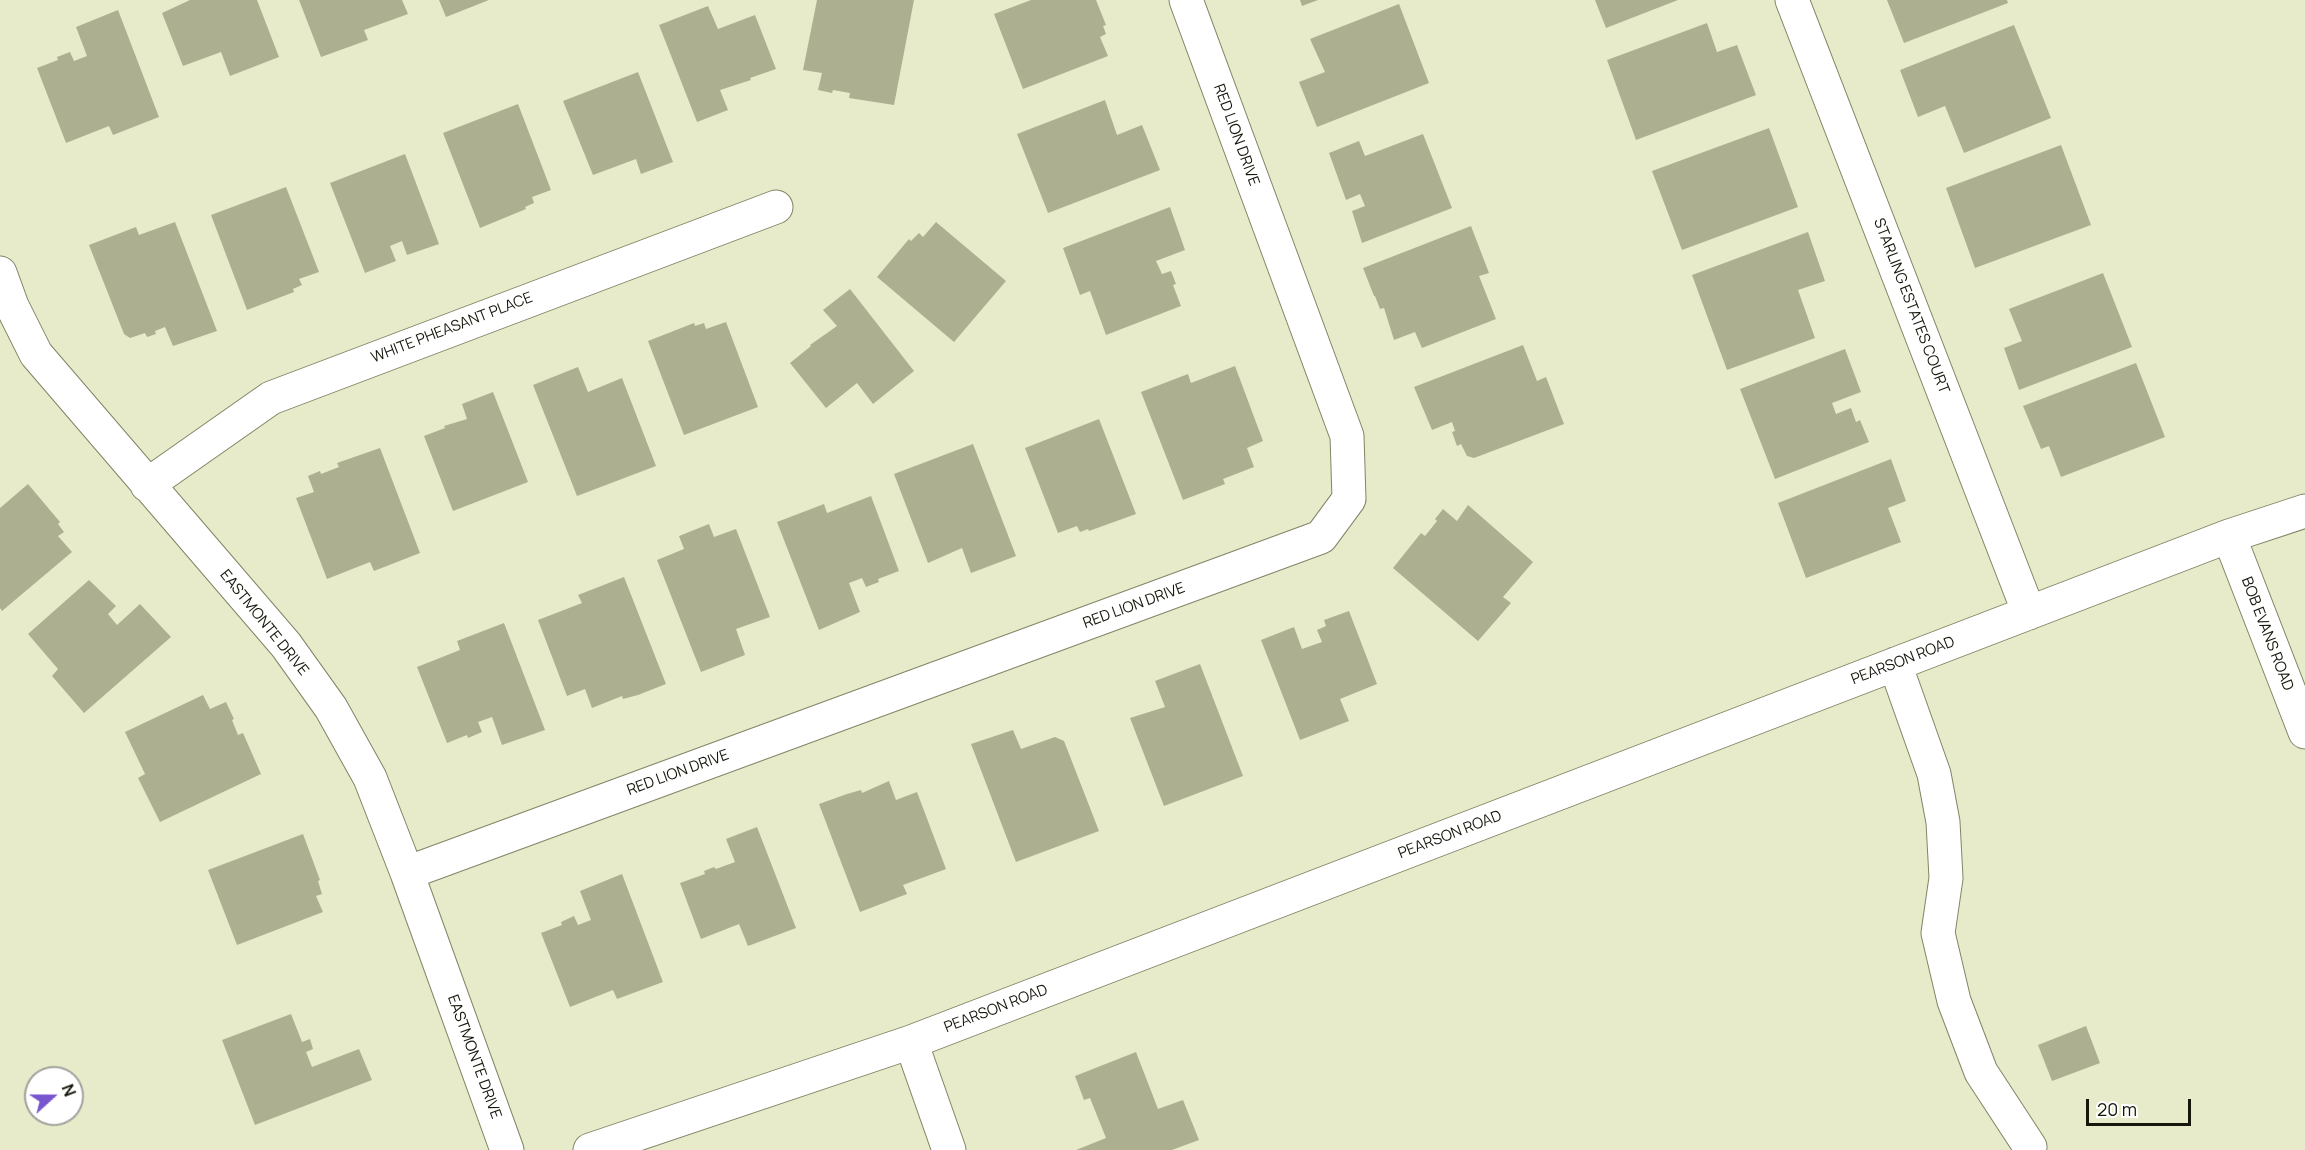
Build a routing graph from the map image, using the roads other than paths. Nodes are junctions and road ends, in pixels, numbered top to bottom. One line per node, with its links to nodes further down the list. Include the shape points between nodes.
1 (1186, 0): 11 (street, RED LION DRIVE, via 1347,436 1349,499 1321,537)
2 (1792, 0): 8 (street, STARLING ESTATES COURT)
3 (776, 207): 5 (street, WHITE PHEASANT PLACE, via 271,398)
4 (0, 273): 5 (street, EASTMONTE DRIVE, via 36,354)
5 (147, 485): 11 (street, EASTMONTE DRIVE, via 286,645 331,708 370,778)
6 (2305, 511): 7 (street, PEARSON ROAD)
7 (2229, 536): 8 (street, PEARSON ROAD); 10 (street, BOB EVANS ROAD)
8 (2029, 613): 9 (street, PEARSON ROAD)
9 (1895, 664): 12 (street, PEARSON ROAD); 13 (street, via 1934,774 1943,822 1946,878 1938,933 1953,1001 1981,1072)
10 (2305, 732)
11 (407, 873): 14 (street, EASTMONTE DRIVE)
12 (911, 1042): 15 (street, PEARSON ROAD); 16 (street)
13 (2030, 1147)
14 (507, 1150)
15 (590, 1150)
16 (949, 1150)

